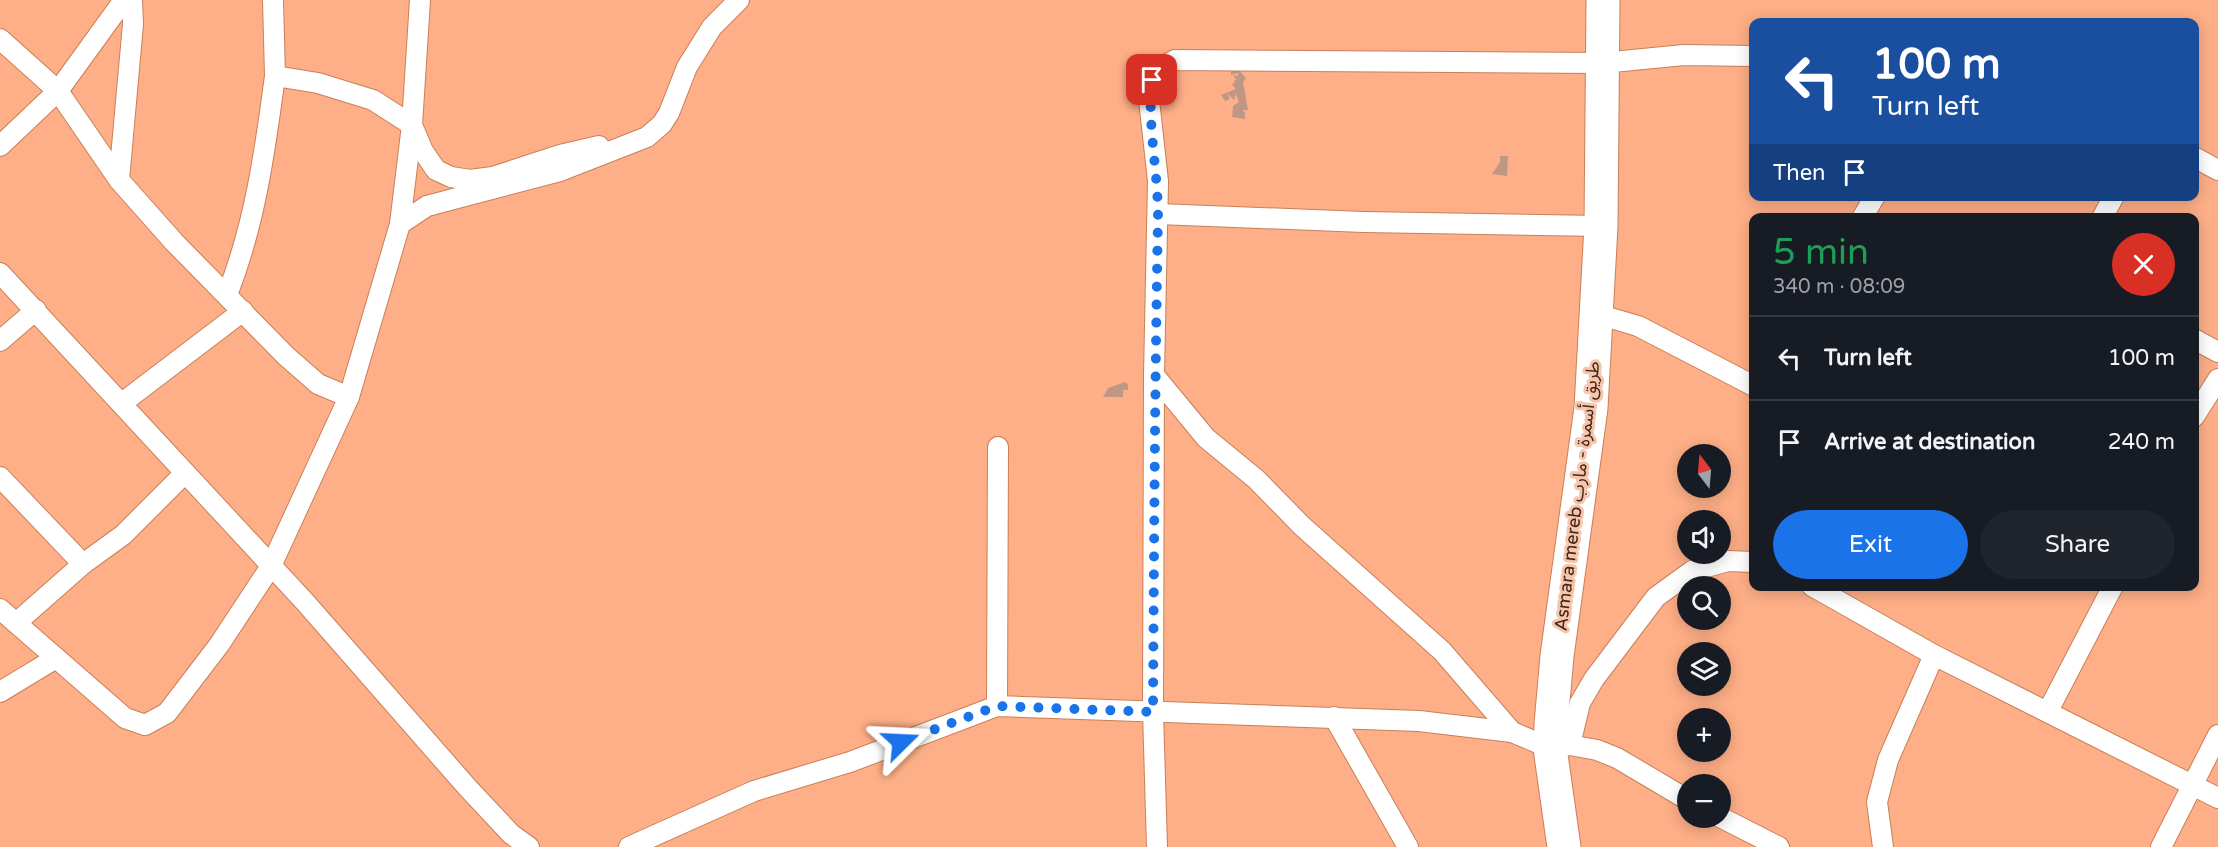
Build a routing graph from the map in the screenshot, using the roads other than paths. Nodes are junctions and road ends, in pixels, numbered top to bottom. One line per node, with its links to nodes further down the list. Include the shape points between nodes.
1 (124, 0): 11 (street)
2 (132, 0): 17 (street)
3 (273, 0): 10 (street)
4 (420, 0): 12 (street)
5 (739, 0): 13 (street, via 712,27 687,67 669,113)
6 (1603, 0): 9 (highway, Asmara mereb طريق أسمرة - مارب)
7 (0, 39): 11 (street)
8 (1749, 56): 9 (street, via 1684,55)
9 (1602, 63): 18 (street, via 1175,60 1160,68 1152,80 1149,100); 20 (highway, Asmara mereb طريق أسمرة - مارب)
10 (275, 76): 12 (street, via 318,83 373,100); 22 (street, via 262,174 244,253)
11 (58, 92): 14 (street); 17 (street)
12 (412, 125): 13 (street, via 436,170 470,180 493,177 560,155); 19 (street)
13 (647, 137): 19 (street, via 560,171 427,206)
14 (0, 146)
15 (2199, 160): 16 (street)
16 (2218, 170)
17 (119, 180): 22 (street)
18 (1158, 214): 20 (street); 29 (street)
19 (400, 224): 32 (street)
20 (1601, 226): 25 (highway, Asmara mereb طريق أسمرة - مارب)
21 (0, 273): 23 (street)
22 (227, 295): 24 (street)
23 (36, 310): 26 (street); 33 (street)
24 (243, 311): 32 (street, via 318,384); 33 (street)
25 (1597, 314): 31 (street, via 1638,326); 54 (highway, Asmara mereb طريق أسمرة - مارب, via 1591,408 1552,696)
26 (0, 341)
27 (2199, 342): 28 (street)
28 (2218, 352)
29 (1154, 375): 50 (street); 52 (street, via 1206,438 1256,479 1302,526 1442,651)
30 (2218, 379): 34 (street)
31 (1749, 381)
32 (349, 397): 40 (street)
33 (122, 403): 36 (street)
34 (2199, 409)
35 (998, 447): 48 (street)
36 (185, 473): 39 (street, via 123,535); 40 (street)
37 (0, 477): 39 (street)
38 (1749, 562): 54 (street, via 1728,561 1692,571 1656,597 1594,679)
39 (83, 564): 44 (street)
40 (271, 566): 46 (street, via 219,645 167,713 145,725 125,718); 59 (street, via 467,788)
41 (1821, 591): 45 (street)
42 (2110, 591): 49 (street)
43 (0, 609): 44 (street)
44 (16, 623): 46 (street)
45 (1934, 655): 49 (street); 65 (street, via 1888,760 1877,801)
46 (56, 658): 47 (street)
47 (0, 692)
48 (997, 706): 50 (street); 60 (street, via 850,762 754,791)
49 (2048, 711): 55 (street)
50 (1153, 712): 51 (street); 61 (street)
51 (1334, 717): 52 (street, via 1419,721); 62 (street)
52 (1512, 732): 54 (street)
53 (2218, 735): 55 (street)
54 (1560, 747): 56 (street, via 1597,750); 63 (highway, Asmara mereb طريق أسمرة - مارب)
55 (2191, 785): 57 (street); 66 (street)
56 (1677, 793)
57 (2218, 798)
58 (1731, 823): 64 (street)
59 (529, 847)
60 (629, 847)
61 (1156, 847)
62 (1408, 847)
63 (1564, 847)
64 (1779, 847)
65 (1883, 847)
66 (2161, 847)

